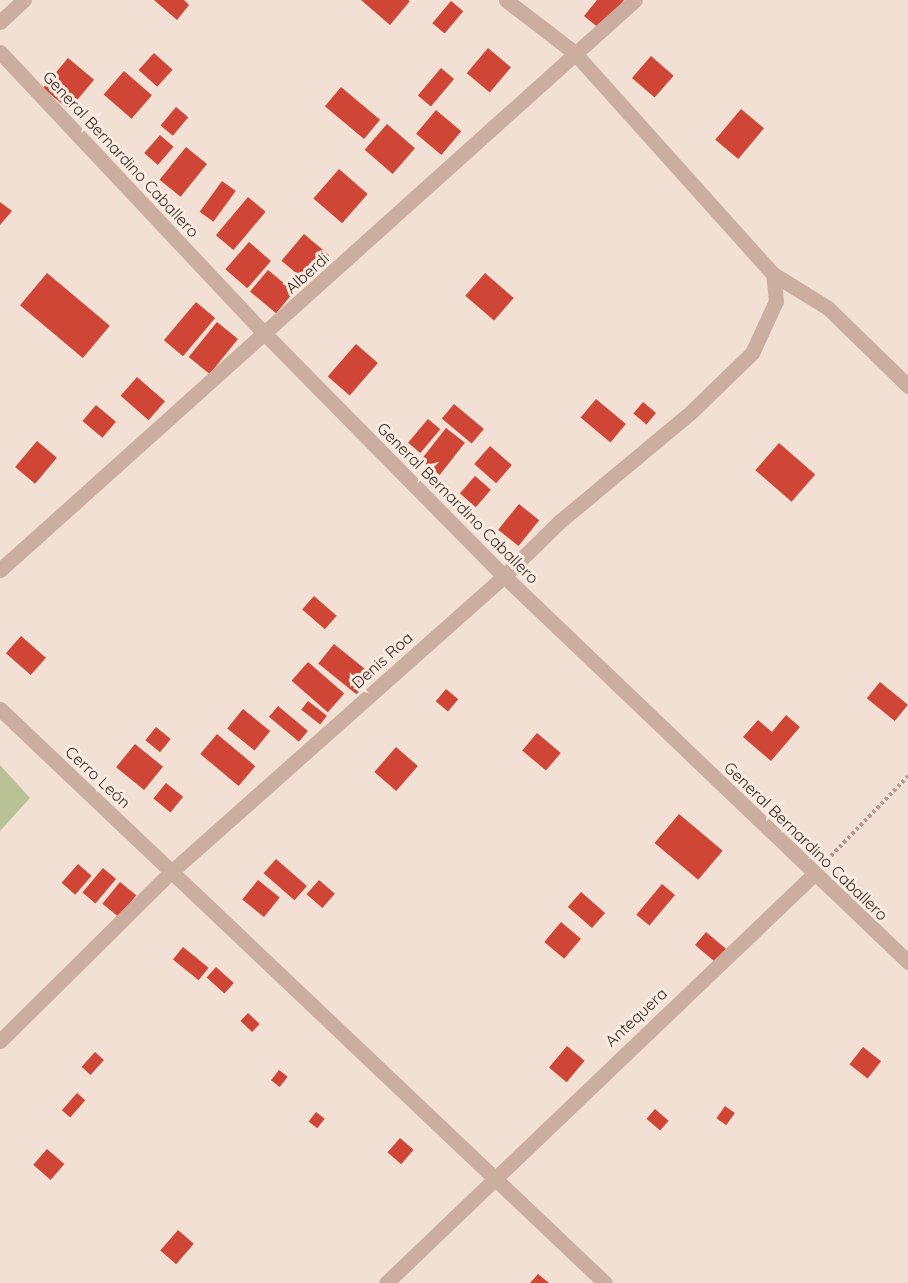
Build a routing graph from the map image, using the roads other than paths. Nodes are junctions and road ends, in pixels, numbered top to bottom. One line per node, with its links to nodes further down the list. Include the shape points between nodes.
1 (24, 0): 4 (street)
2 (506, 0): 6 (street)
3 (635, 0): 6 (street, Alberdi)
4 (0, 22)
5 (0, 52): 8 (street, General Bernardino Caballero)
6 (575, 53): 7 (street); 8 (street, Alberdi)
7 (773, 274): 9 (street, via 828,308); 11 (street, Denis Roa, via 776,301 752,352 690,413 559,522)
8 (266, 335): 10 (street, Alberdi); 11 (street, General Bernardino Caballero)
9 (908, 386)
10 (0, 570)
11 (504, 576): 13 (street, Denis Roa); 14 (street, General Bernardino Caballero)
12 (0, 709): 13 (street, Cerro León)
13 (172, 871): 16 (street, Denis Roa); 17 (street, Cerro León)
14 (814, 874): 15 (street, General Bernardino Caballero); 17 (street, Antequera)
15 (908, 962)
16 (0, 1041)
17 (492, 1178): 18 (street, Antequera); 19 (street, Cerro León)
18 (386, 1283)
19 (605, 1283)

